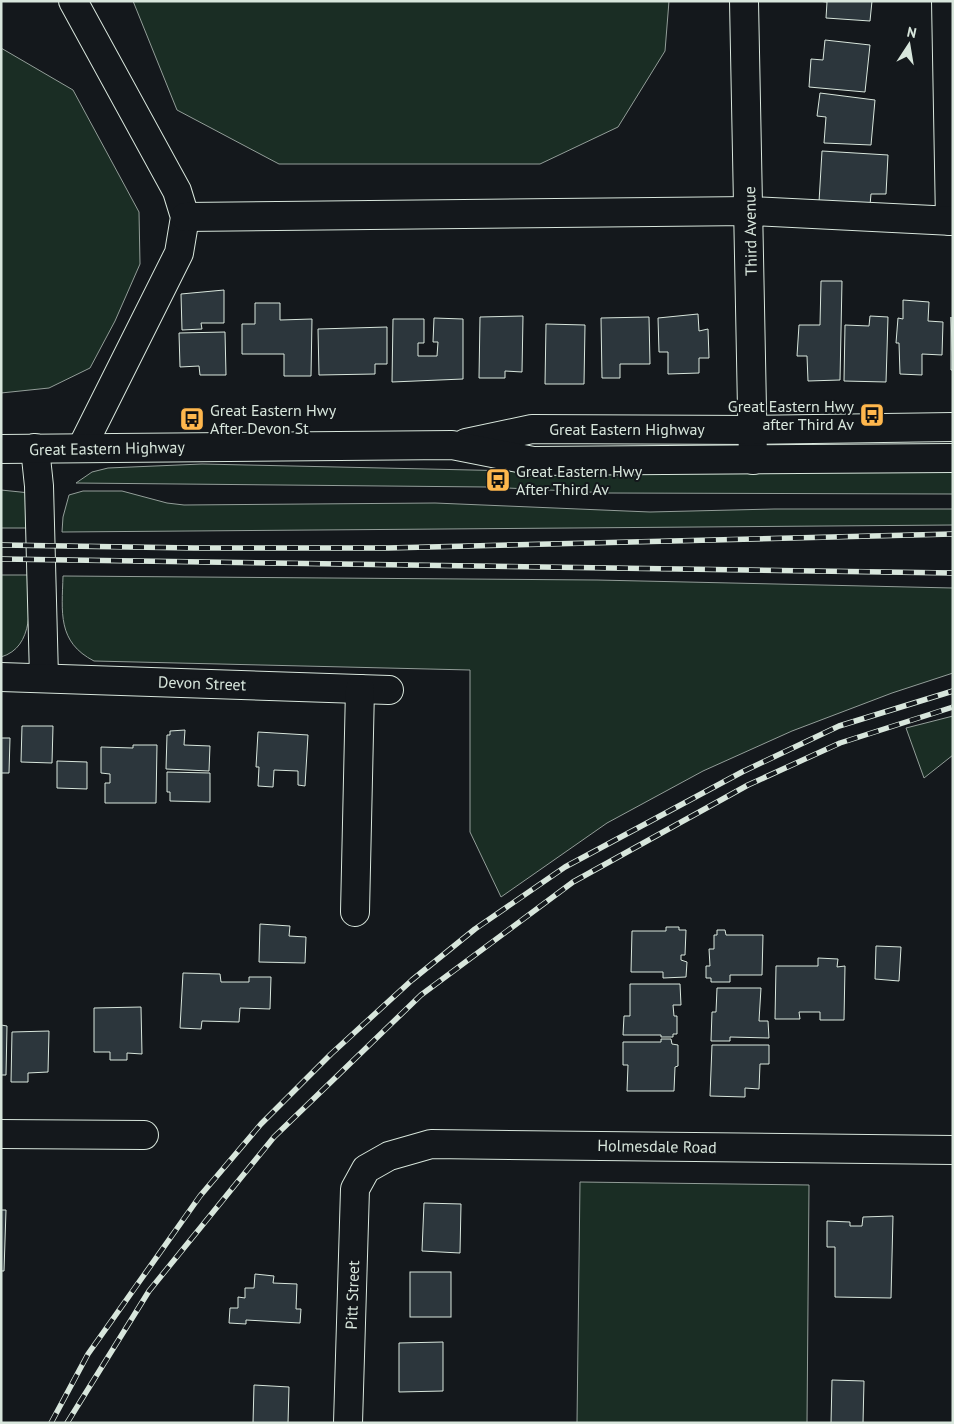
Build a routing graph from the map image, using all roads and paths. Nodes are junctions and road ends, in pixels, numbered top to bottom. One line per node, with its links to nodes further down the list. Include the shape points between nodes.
1 (73, 1): 5 (main road, via 177,191)
2 (744, 1): 4 (main road, Third Avenue)
3 (946, 1): 6 (main road)
4 (750, 211): 5 (main road); 6 (main road); 8 (main road, Third Avenue)
5 (185, 217): 10 (main road, via 179,253)
6 (951, 221)
7 (953, 427): 8 (main road, Great Eastern Highway)
8 (753, 430): 9 (main road, Great Eastern Highway, via 532,429); 14 (main road, Third Avenue)
9 (452, 445): 10 (main road, Great Eastern Highway); 14 (main road, Great Eastern Highway, via 533,461)
10 (82, 447): 11 (main road, Great Eastern Highway)
11 (34, 448): 12 (main road, Great Eastern Highway); 16 (main road, via 39,486)
12 (1, 449)
13 (953, 458): 14 (main road, Great Eastern Highway)
14 (753, 460)
15 (1, 677): 16 (main road, Devon Street)
16 (44, 677): 17 (main road, Devon Street)
17 (360, 689): 18 (main road, Devon Street); 19 (main road)
18 (389, 690)
19 (355, 912)
20 (1, 1134): 21 (main road)
21 (144, 1135)
22 (953, 1150): 23 (main road, Holmesdale Road, via 431,1144 389,1156)
23 (366, 1169): 24 (main road, Pitt Street, via 355,1189)
24 (348, 1423)

